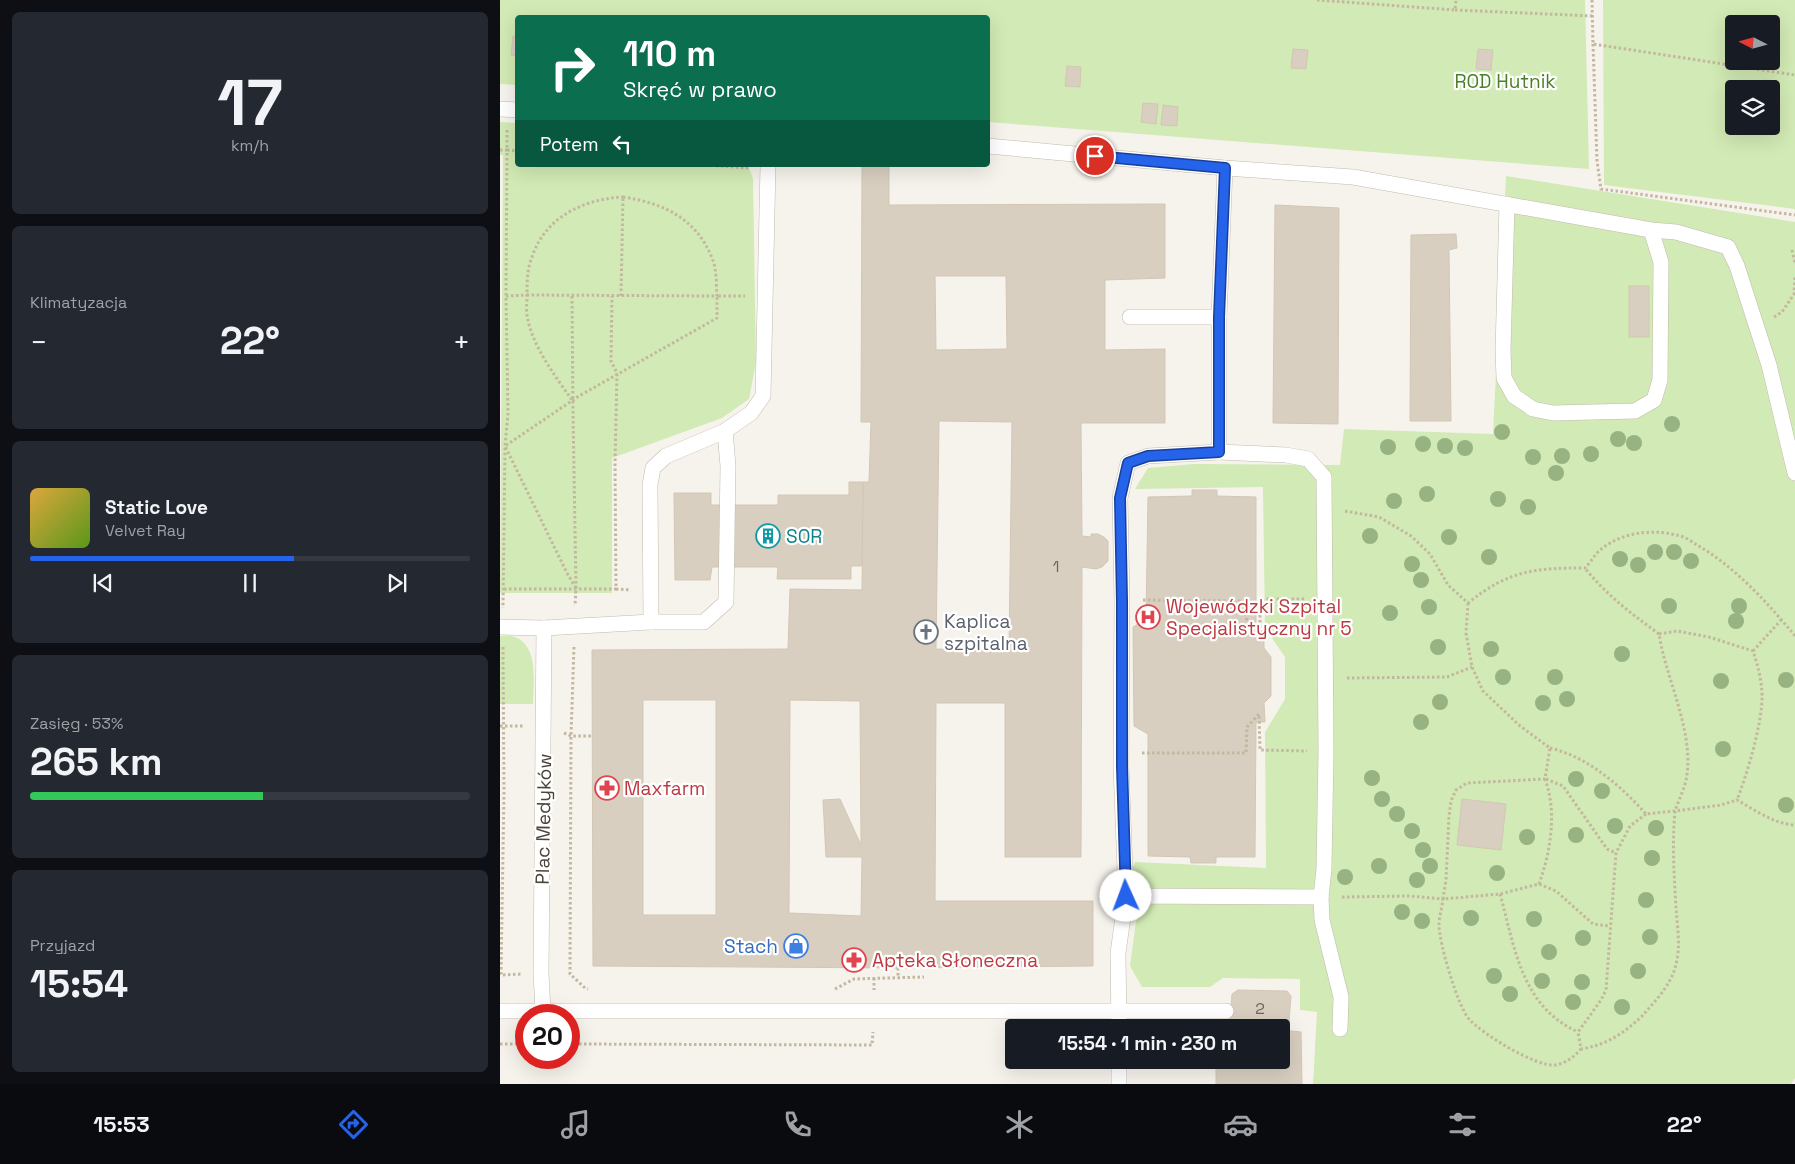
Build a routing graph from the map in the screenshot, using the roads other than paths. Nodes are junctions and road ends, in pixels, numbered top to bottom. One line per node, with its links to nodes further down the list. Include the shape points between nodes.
1 (990, 146): 3 (lane)
2 (768, 168): 8 (lane, via 763,396 751,413)
3 (1225, 168): 4 (lane, via 1353,176); 7 (lane)
4 (1507, 204): 5 (lane); 5 (lane, via 1504,378 1514,396 1533,409 1553,413 1635,411 1654,400 1660,380 1661,262)
5 (1651, 230): 10 (lane, via 1676,232 1728,247 1769,366)
6 (1130, 317): 7 (lane)
7 (1219, 317): 9 (lane)
8 (725, 431): 11 (lane, via 666,456 653,468 650,485); 11 (lane, via 728,466 726,602 704,622)
9 (1219, 452): 14 (lane, via 1148,456 1128,463 1120,498); 15 (lane, via 1308,459 1324,477 1326,752)
10 (1795, 473)
11 (651, 622): 13 (lane)
12 (502, 627): 13 (lane)
13 (544, 628): 16 (lane, Plac Medyków, via 540,974)
14 (1126, 896): 15 (lane); 20 (lane, via 1118,952)
15 (1321, 897): 23 (lane, via 1322,920 1341,997)
16 (542, 1004)
17 (500, 1011): 18 (lane)
18 (515, 1011)
19 (580, 1011): 20 (lane)
20 (1119, 1011): 21 (lane); 22 (lane)
21 (1226, 1011)
22 (1119, 1019)
23 (1340, 1029)
24 (1119, 1069): 25 (lane)
25 (1119, 1084)

